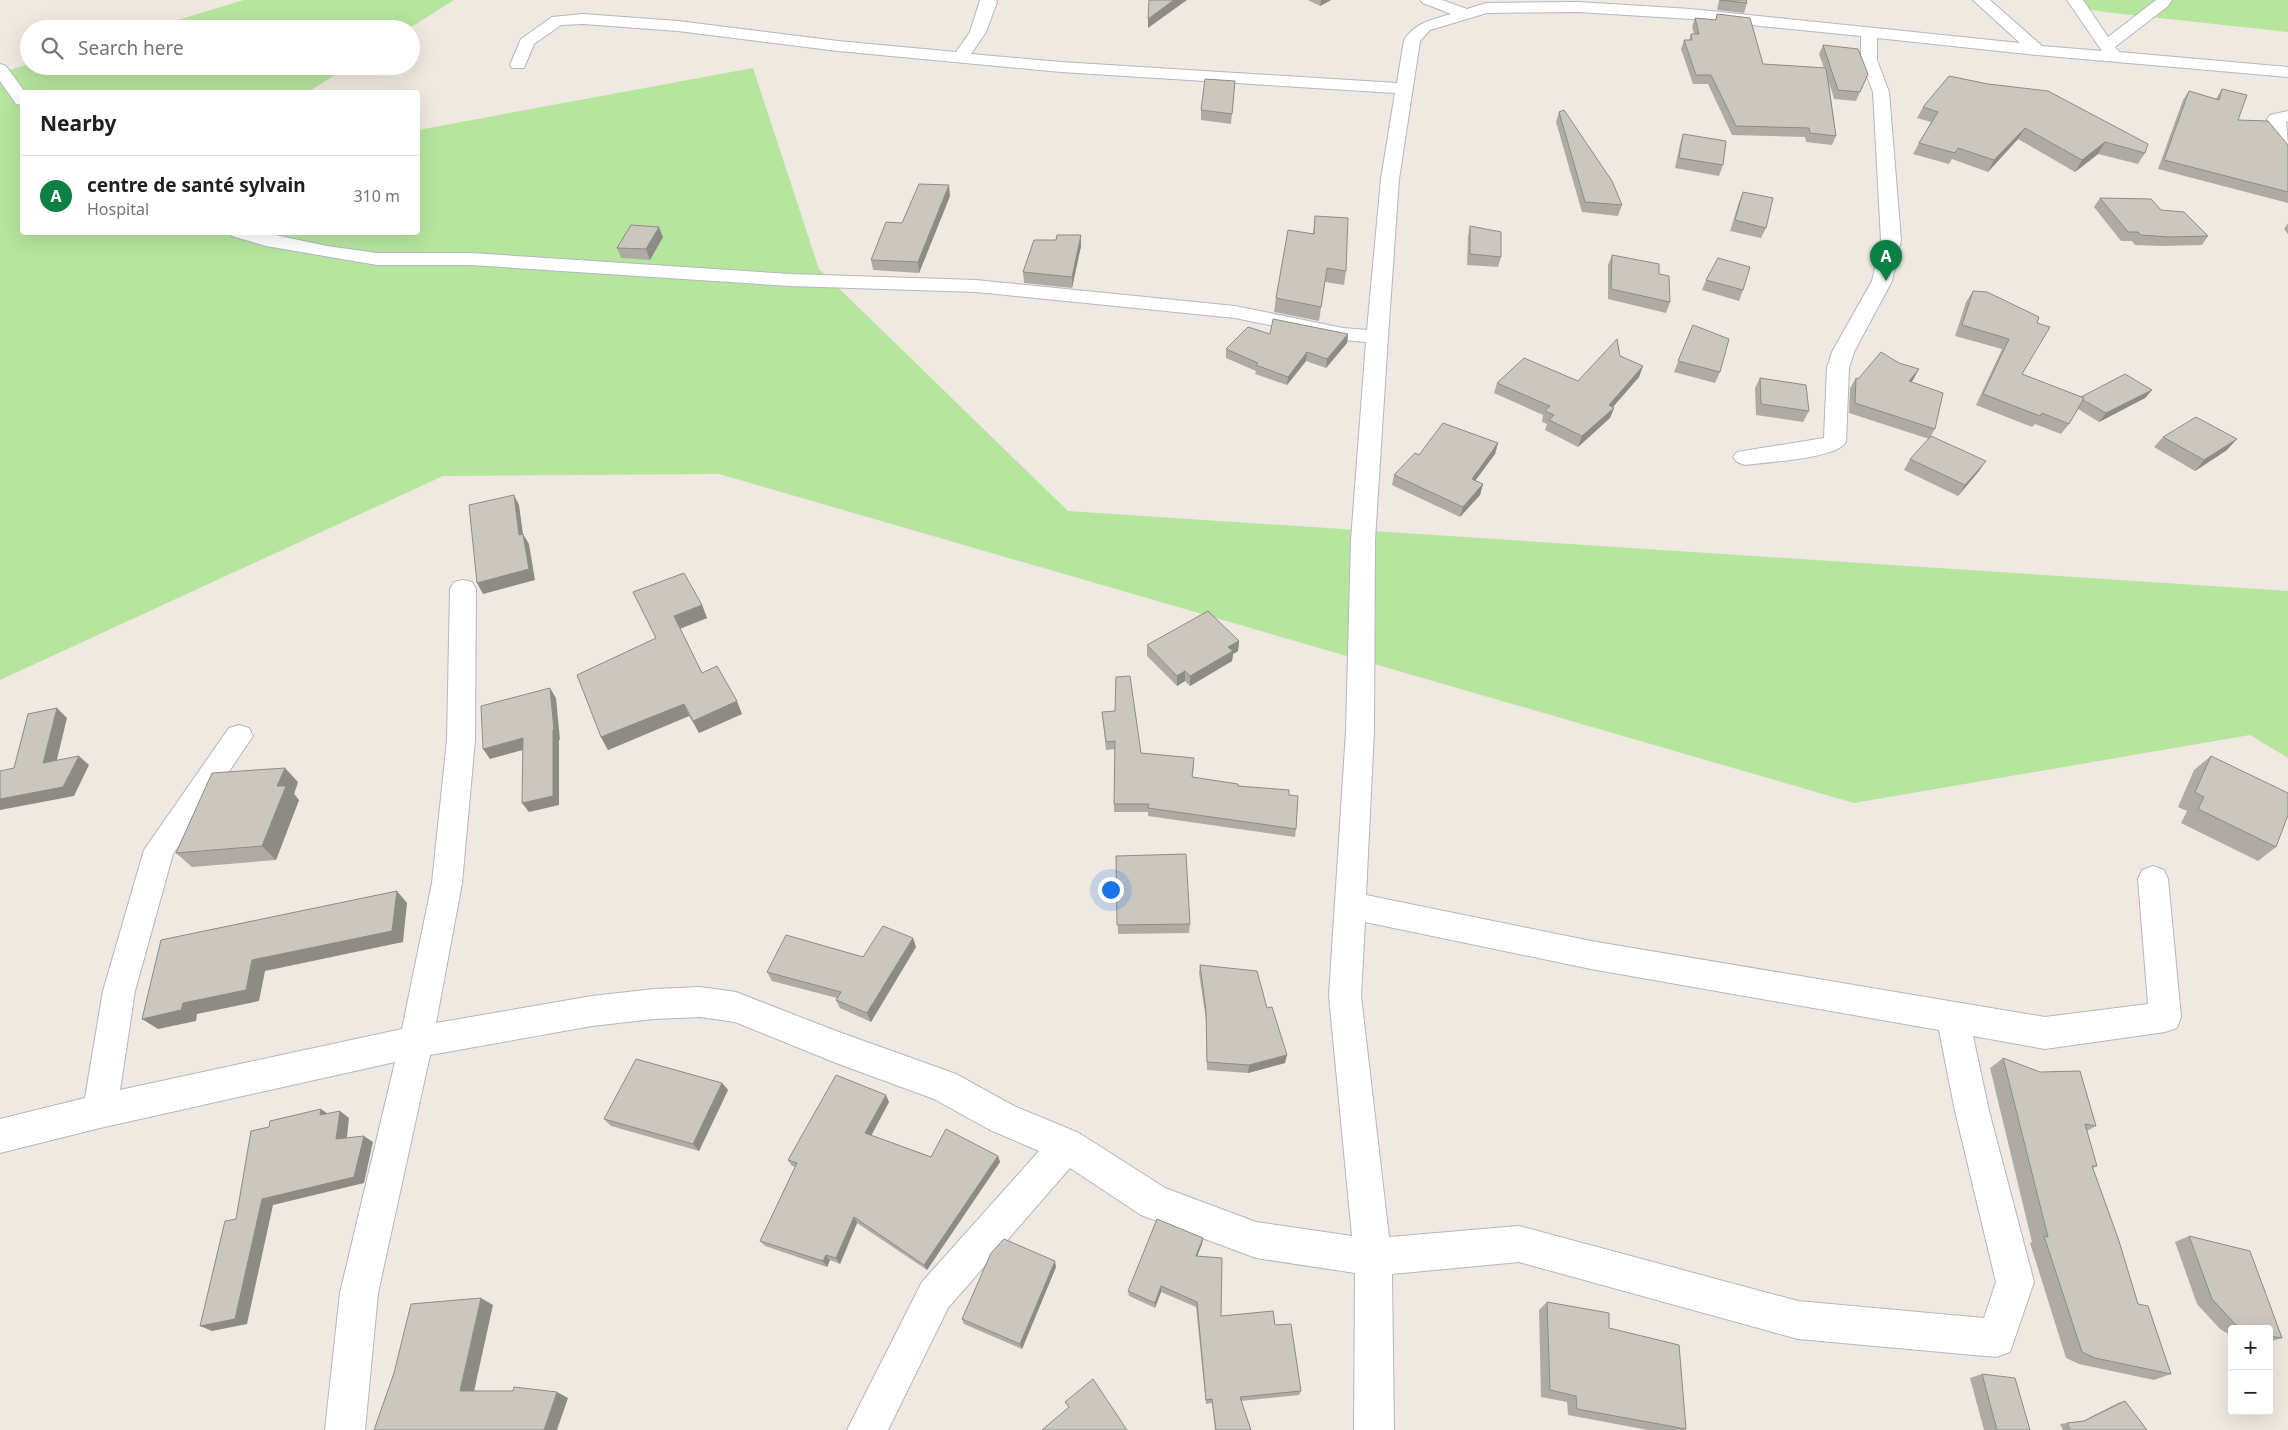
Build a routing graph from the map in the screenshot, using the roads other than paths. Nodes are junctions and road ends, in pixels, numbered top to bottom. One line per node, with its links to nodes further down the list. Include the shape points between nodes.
1 (988, 0): 11 (street, via 978,32)
2 (1428, 0): 6 (street)
3 (1981, 0): 9 (street)
4 (2075, 0): 10 (street)
5 (2164, 0): 10 (street)
6 (1479, 7): 7 (street); 15 (street, via 1424,27 1412,40)
7 (1682, 7): 8 (street)
8 (1869, 33): 9 (street); 21 (street, via 1869,60 1881,92 1890,205 1891,240 1886,270 1843,352 1838,368 1835,442)
9 (2038, 50): 10 (street)
10 (2110, 52): 14 (street)
11 (961, 57): 12 (street, via 583,18 557,20 528,42); 15 (street, via 1061,67)
12 (518, 65)
13 (0, 69): 16 (street)
14 (2288, 72)
15 (1404, 88): 20 (street, via 1385,225)
16 (20, 97)
17 (2288, 116): 18 (street, via 2276,119)
18 (2288, 139)
19 (250, 235): 20 (street, via 377,259 471,259 790,280 976,286 1235,312 1343,334)
20 (1377, 337): 25 (street, via 1364,540 1360,731)
21 (1745, 458)
22 (463, 589): 27 (street, via 461,740 447,883)
23 (239, 736): 28 (street, via 159,850 119,990)
24 (2153, 879): 26 (street, via 2165,1018 2045,1033)
25 (1350, 905): 26 (street, via 1592,956); 31 (street, via 1345,996)
26 (1954, 1018): 31 (street, via 1972,1111 2016,1282 1996,1338 1798,1320 1519,1244)
27 (416, 1042): 28 (street); 30 (street, via 592,1011 700,1002 736,1008 944,1086 1002,1118); 32 (street, via 359,1294)
28 (100, 1111): 29 (street)
29 (0, 1136)
30 (1067, 1145): 31 (street, via 1154,1202 1256,1240); 33 (street, via 935,1294)
31 (1373, 1257): 34 (street)
32 (345, 1430)
33 (867, 1430)
34 (1374, 1430)

